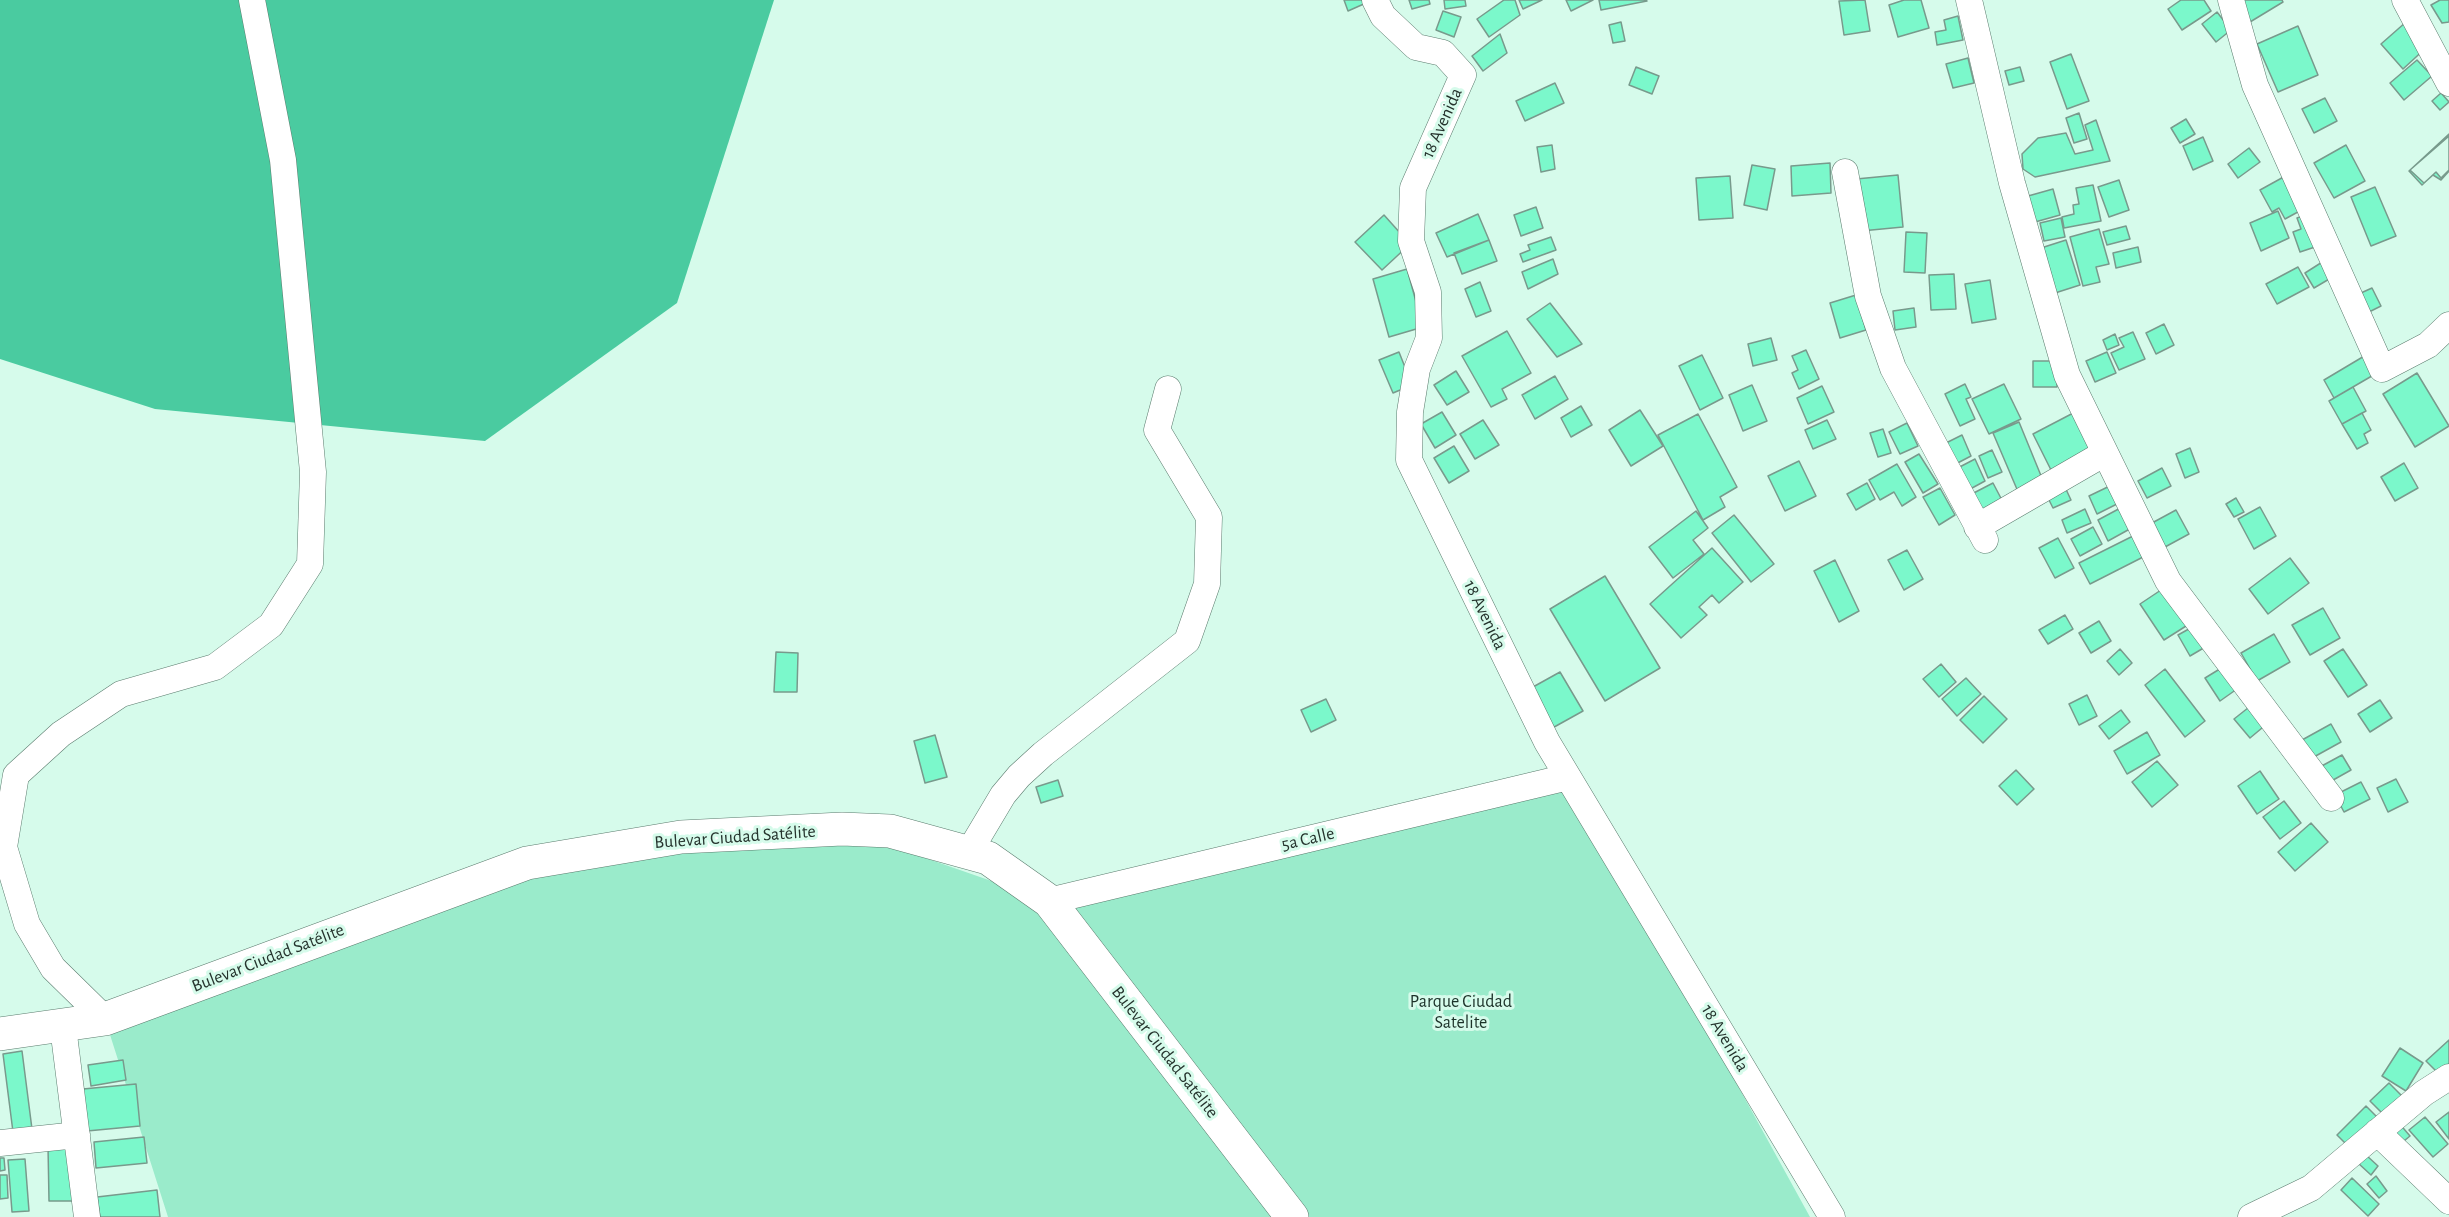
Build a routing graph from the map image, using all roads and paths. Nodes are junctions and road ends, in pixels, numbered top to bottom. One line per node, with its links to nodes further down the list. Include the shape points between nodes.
1 (252, 0): 15 (street, via 283,160 313,472 310,564 271,625 215,667 121,694 61,734 16,776 4,847 27,924 52,968)
2 (1375, 0): 11 (street, 18 Avenida, via 1383,16 1416,47 1443,53 1463,75 1413,188 1412,241 1428,292 1429,338 1417,369 1408,460)
3 (1968, 0): 10 (street, via 2012,183 2067,375)
4 (2231, 0): 8 (street, via 2255,85 2382,369 2428,345)
5 (2405, 0): 6 (street)
6 (2449, 83)
7 (1845, 172): 10 (street, via 1868,296 1893,368 1981,534)
8 (2449, 325)
9 (1168, 389): 13 (street, via 1156,430 1209,517 1207,584 1187,641 1019,776)
10 (2105, 453): 12 (street, via 2168,581)
11 (1568, 777): 14 (street, 5a Calle); 25 (street, 18 Avenida)
12 (2331, 798)
13 (969, 852): 14 (street, Bulevar Ciudad Satélite, via 988,858); 15 (street, Bulevar Ciudad Satélite, via 890,831 842,830 681,837 562,856 527,863)
14 (1049, 901): 24 (street, Bulevar Ciudad Satélite)
15 (105, 1019): 16 (street, Bulevar Ciudad Satélite)
16 (63, 1027): 17 (street, Bulevar Ciudad Satélite); 20 (street)
17 (0, 1034)
18 (2449, 1077): 19 (street)
19 (2377, 1132): 22 (street); 26 (street, via 2311,1188)
20 (77, 1136): 21 (street); 23 (street)
21 (0, 1143)
22 (2449, 1201)
23 (87, 1217)
24 (1292, 1217)
25 (1832, 1217)
26 (2251, 1217)

